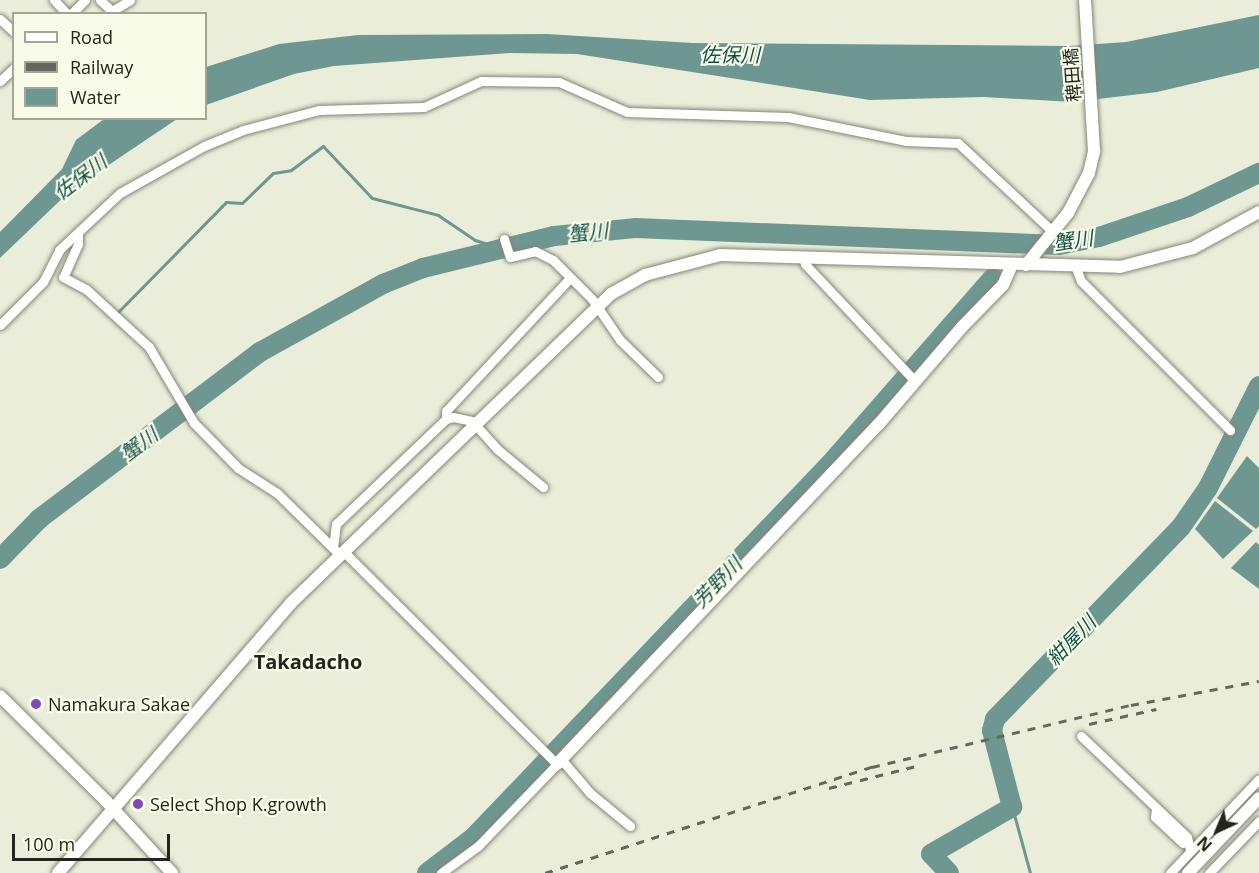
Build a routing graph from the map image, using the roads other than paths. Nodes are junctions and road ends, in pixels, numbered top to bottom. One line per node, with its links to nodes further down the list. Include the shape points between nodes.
1 (54, 0): 6 (street)
2 (85, 0): 7 (street)
3 (100, 0): 4 (street, via 112,11)
4 (130, 0)
5 (1085, 4): 13 (street, 稗田橋, via 1094,151 1089,173 1068,213)
6 (67, 12)
7 (71, 12)
8 (0, 19): 9 (street)
9 (12, 30)
10 (12, 70): 11 (street)
11 (0, 81)
12 (1259, 212): 19 (street, via 1219,236 1168,257 1120,267)
13 (1051, 232): 14 (street, via 958,143 906,141 788,117 627,111 559,82 481,81 424,107 319,110 243,130 171,162 120,193); 18 (street, 稗田橋)
14 (78, 233): 22 (street, via 59,250 43,282); 29 (street, via 78,244 63,277 86,289 148,347 194,423 238,468 277,493)
15 (504, 238): 20 (street, via 510,257 543,252)
16 (803, 256): 17 (street); 21 (street, via 720,255 681,262 645,275); 24 (street, via 805,264)
17 (1012, 265): 18 (street); 24 (street, via 1003,285)
18 (1026, 265): 19 (street)
19 (1076, 268): 27 (street, via 1081,281)
20 (570, 278): 21 (street); 25 (street, via 446,411)
21 (596, 305): 23 (street, via 620,340); 26 (street)
22 (0, 324)
23 (658, 377)
24 (915, 381): 32 (street, via 819,489)
25 (446, 419): 26 (street, via 465,417); 29 (street, via 336,524)
26 (478, 426): 28 (street, via 497,449); 29 (street)
27 (1230, 430)
28 (543, 487)
29 (338, 551): 32 (street, via 546,753); 35 (street, via 157,756)
30 (0, 697): 35 (street)
31 (1081, 736): 38 (street, via 1187,837)
32 (559, 761): 37 (street); 42 (street, via 478,846)
33 (1259, 779): 38 (street)
34 (1259, 798): 44 (street)
35 (114, 813): 40 (street); 41 (street)
36 (1259, 821): 39 (street)
37 (630, 826)
38 (1187, 846): 43 (street)
39 (1215, 871)
40 (58, 873)
41 (172, 873)
42 (441, 873)
43 (1170, 873)
44 (1188, 873)

